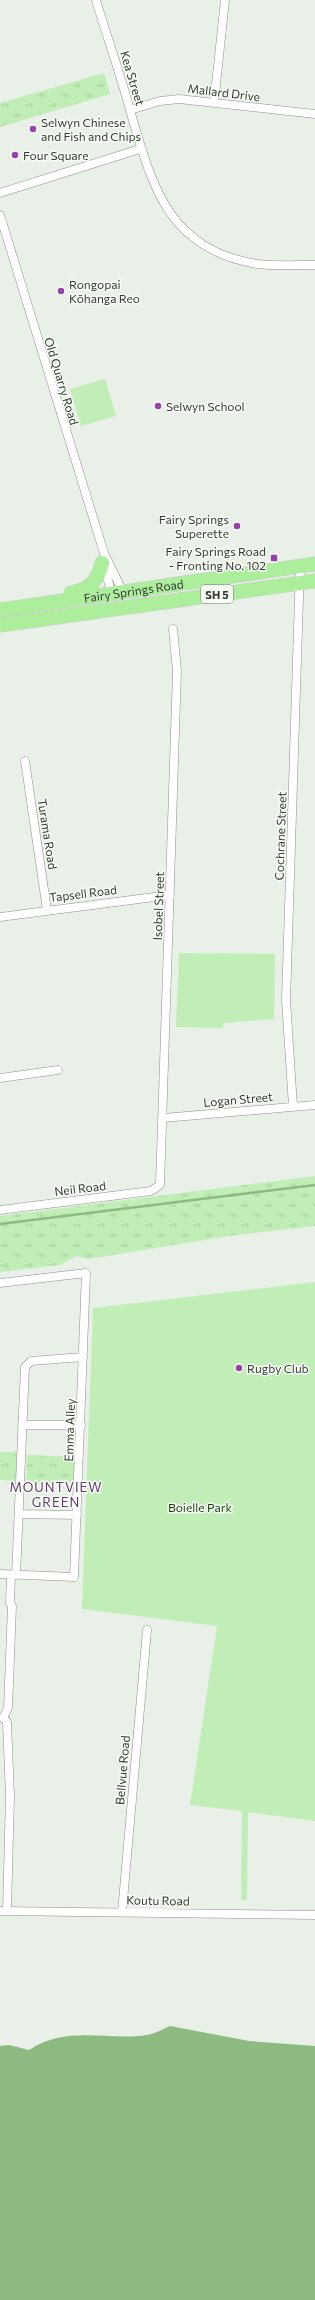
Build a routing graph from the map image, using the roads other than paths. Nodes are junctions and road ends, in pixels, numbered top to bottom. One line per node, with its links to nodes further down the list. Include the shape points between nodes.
1 (96, 0): 4 (street, Kea Street)
2 (225, 0): 3 (street)
3 (214, 103): 4 (street, Mallard Drive, via 171,99); 5 (street, Mallard Drive)
4 (130, 110): 6 (street, Kea Street)
5 (315, 114)
6 (140, 149): 7 (street); 9 (street, Kea Street, via 153,184 172,216 205,245 236,259 259,264)
7 (0, 193)
8 (0, 215): 10 (street, Old Quarry Road)
9 (315, 265)
10 (103, 558): 15 (street, Old Quarry Road, via 110,587); 17 (highway, via 96,580 81,591 28,599)
11 (315, 564): 12 (highway, Fairy Springs Road / SH 5)
12 (300, 566): 14 (street, Cochrane Street); 15 (highway, Fairy Springs Road / SH 5)
13 (315, 581): 14 (highway, Fairy Springs Road / SH 5)
14 (300, 583): 16 (highway, Fairy Springs Road / SH 5); 28 (street, Cochrane Street, via 286,1000)
15 (120, 590): 16 (highway, SH 5, via 132,599 164,595); 17 (highway, Fairy Springs Road / SH 5); 18 (highway, SH 5, via 101,604 46,612)
16 (182, 599): 18 (highway, Fairy Springs Road / SH 5)
17 (2, 609)
18 (27, 621): 19 (highway, Fairy Springs Road / SH 5)
19 (0, 625)
20 (172, 629): 22 (street, Isobel Street, via 178,671)
21 (25, 761): 23 (street, Turama Road)
22 (170, 895): 23 (street, Tapsell Road); 29 (street, Isobel Street)
23 (47, 910): 24 (street, Tapsell Road)
24 (0, 917)
25 (58, 1070): 26 (street)
26 (0, 1078)
27 (315, 1104): 28 (street, Logan Street)
28 (293, 1106): 29 (street, Logan Street)
29 (163, 1118): 30 (street, Isobel Street)
30 (160, 1185): 31 (street, Neil Road, via 151,1192)
31 (0, 1210)
32 (0, 1283): 33 (street, Emma Alley, via 86,1273)
33 (83, 1357): 34 (street, via 27,1363); 35 (street, Emma Alley)
34 (22, 1425): 35 (street); 36 (street)
35 (81, 1425): 37 (street, Emma Alley)
36 (19, 1514): 37 (street); 39 (street)
37 (77, 1515): 39 (street, Emma Alley, via 74,1577)
38 (0, 1574): 39 (street)
39 (14, 1575): 41 (street, via 10,1604 12,1606 8,1708)
40 (147, 1630): 43 (street, Bellvue Road)
41 (2, 1717): 42 (street, via 6,1722 10,1796)
42 (3, 1911): 43 (street, Koutu Road)
43 (122, 1912): 44 (street, Koutu Road)
44 (315, 1915)

